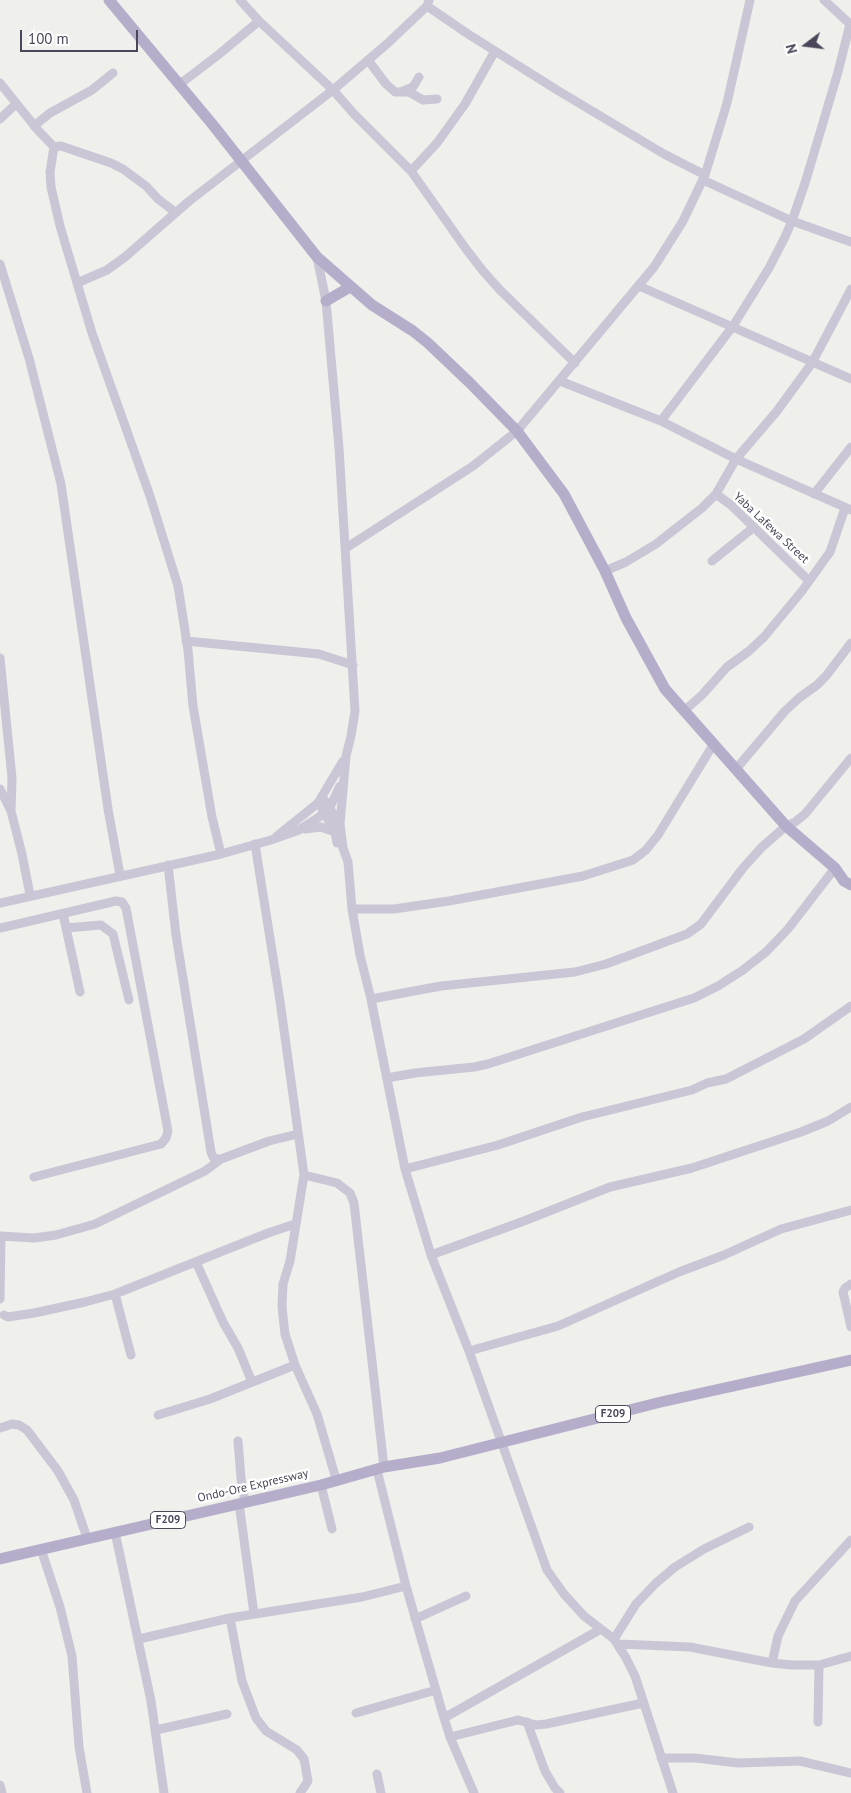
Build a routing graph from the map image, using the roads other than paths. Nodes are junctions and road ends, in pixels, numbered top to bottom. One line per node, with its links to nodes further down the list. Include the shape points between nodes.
1 (109, 0): 13 (main road)
2 (240, 0): 6 (street)
3 (750, 0): 23 (street, via 727,104)
4 (824, 0): 7 (street)
5 (428, 3): 8 (street); 9 (street)
6 (259, 21): 13 (street); 14 (street)
7 (850, 25): 25 (street)
8 (495, 51): 22 (street, via 465,104 437,143); 23 (street)
9 (368, 60): 14 (street); 15 (street, via 390,88)
10 (113, 73): 19 (street)
11 (419, 77): 15 (street, via 413,87)
12 (0, 83): 17 (street)
13 (180, 84): 21 (main road)
14 (333, 90): 21 (street); 22 (street)
15 (400, 92): 16 (street, via 409,92 422,100)
16 (437, 99)
17 (16, 104): 18 (street); 19 (street)
18 (0, 119)
19 (34, 126): 20 (street)
20 (54, 147): 24 (street, via 60,146 123,169); 29 (street, via 51,187)
21 (242, 162): 24 (street); 27 (main road)
22 (411, 171): 35 (street, via 483,271)
23 (704, 178): 25 (street); 30 (street, via 672,240)
24 (175, 212): 29 (street, via 113,266)
25 (792, 221): 26 (street); 34 (street, via 769,268)
26 (851, 242)
27 (316, 257): 31 (main road); 33 (street)
28 (0, 264): 75 (street, via 62,484)
29 (77, 283): 51 (street, via 167,548 178,586)
30 (639, 286): 34 (street); 35 (street)
31 (350, 287): 33 (main road); 40 (main road, via 413,331)
32 (851, 289): 36 (street)
33 (326, 301): 47 (street)
34 (733, 326): 36 (street); 39 (street)
35 (575, 363): 38 (street)
36 (812, 363): 37 (street); 42 (street)
37 (851, 379)
38 (560, 381): 39 (street); 40 (street)
39 (661, 421): 42 (street)
40 (517, 431): 47 (street, via 473,466); 49 (main road, via 564,494)
41 (851, 447): 44 (street)
42 (736, 459): 43 (street); 44 (street)
43 (716, 494): 46 (street, Yaba Lafewa Street); 49 (street, via 656,544)
44 (814, 494): 45 (street)
45 (848, 509): 50 (street, via 830,552)
46 (754, 527): 48 (street); 50 (street, Yaba Lafewa Street)
47 (346, 548): 54 (street)
48 (712, 561)
49 (605, 571): 55 (main road, via 626,618 665,689)
50 (808, 580): 55 (street, via 764,637 727,667)
51 (186, 641): 54 (street, via 319,654); 72 (street, via 193,706)
52 (851, 643): 61 (street, via 826,676 785,711)
53 (0, 658): 57 (street)
54 (352, 665): 59 (street, via 355,711)
55 (684, 711): 56 (main road)
56 (713, 745): 61 (main road); 79 (street, via 658,835 633,860 583,876 458,899 394,908)
57 (9, 748): 58 (street); 66 (street)
58 (0, 753)
59 (346, 756): 62 (street); 64 (street)
60 (851, 758): 67 (street, via 806,814)
61 (736, 769): 67 (main road)
62 (344, 775): 65 (street); 68 (street)
63 (0, 789): 66 (street)
64 (321, 801): 65 (street); 70 (street)
65 (327, 810): 68 (street); 69 (street)
66 (11, 811): 77 (street)
67 (786, 826): 74 (main road); 84 (street, via 743,868 702,924 680,937 575,972 441,986)
68 (337, 828): 69 (street, via 321,826); 79 (street, via 339,849 348,862)
69 (300, 830): 70 (street)
70 (271, 840): 71 (street)
71 (255, 844): 72 (street); 89 (street)
72 (221, 854): 73 (street)
73 (168, 865): 75 (street); 90 (street, via 211,1152 214,1159)
74 (835, 868): 76 (main road); 87 (street, via 766,952 718,986 694,998 488,1064)
75 (120, 875): 77 (street)
76 (849, 880)
77 (30, 896): 78 (street)
78 (0, 903)
79 (352, 909): 84 (street)
80 (63, 914): 81 (street); 82 (street); 93 (street, via 116,901 122,902 126,908 168,1131 161,1144)
81 (0, 928)
82 (66, 928): 83 (street); 85 (street, via 100,925 113,934)
83 (80, 992)
84 (371, 999): 87 (street)
85 (129, 1000)
86 (851, 1006): 91 (street, via 804,1039 726,1079 582,1117 498,1145)
87 (387, 1078): 91 (street)
88 (851, 1107): 97 (street, via 828,1121 766,1145 692,1168 610,1186)
89 (298, 1134): 90 (street); 92 (street)
90 (221, 1159): 96 (street, via 205,1171 96,1224 34,1238)
91 (405, 1170): 97 (street)
92 (304, 1175): 95 (street); 114 (street, via 337,1183 350,1193 354,1203)
93 (34, 1177)
94 (851, 1210): 105 (street, via 781,1229 558,1326)
95 (295, 1224): 98 (street); 108 (street, via 282,1307 285,1334)
96 (1, 1236): 101 (street)
97 (431, 1255): 105 (street)
98 (196, 1262): 100 (street); 109 (street)
99 (851, 1284): 104 (street, via 843,1292)
100 (115, 1294): 103 (street); 106 (street)
101 (0, 1299)
102 (0, 1306): 103 (street)
103 (2, 1319)
104 (851, 1327)
105 (469, 1351): 113 (street)
106 (131, 1355)
107 (851, 1360): 113 (main road, F209)
108 (295, 1365): 109 (street); 115 (street, via 317,1414)
109 (252, 1382): 110 (street)
110 (158, 1415)
111 (0, 1428): 121 (street, via 12,1424 27,1430 58,1471 74,1500)
112 (238, 1441): 117 (street)
113 (503, 1442): 114 (main road, F209, via 440,1458); 130 (street, via 547,1570 584,1616)
114 (380, 1468): 115 (main road, F209); 125 (street)
115 (336, 1479): 116 (main road, Ondo-Ore Expressway / F209)
116 (321, 1484): 117 (main road, Ondo-Ore Expressway / F209); 119 (street)
117 (242, 1503): 120 (main road, Ondo-Ore Expressway / F209); 127 (street)
118 (749, 1527): 132 (street, via 675,1567 636,1604)
119 (332, 1529)
120 (114, 1532): 121 (main road, Ondo-Ore Expressway / F209); 131 (street)
121 (87, 1538): 123 (main road, Ondo-Ore Expressway / F209)
122 (851, 1540): 134 (street, via 795,1601 778,1636)
123 (41, 1549): 124 (main road, Ondo-Ore Expressway / F209); 151 (street, via 72,1656 79,1747)
124 (0, 1559)
125 (406, 1586): 127 (street, via 362,1597); 129 (street)
126 (466, 1596): 129 (street)
127 (254, 1614): 128 (street)
128 (230, 1618): 131 (street); 152 (street, via 242,1681 256,1718 266,1731 297,1750 304,1759 308,1781)
129 (415, 1619): 136 (street)
130 (601, 1629): 132 (street); 140 (street)
131 (139, 1639): 143 (street)
132 (616, 1641): 134 (street, via 690,1647); 137 (street, via 635,1676)
133 (851, 1656): 135 (street)
134 (772, 1663): 135 (street)
135 (819, 1665): 142 (street)
136 (436, 1690): 138 (street); 140 (street)
137 (643, 1703): 141 (street, via 546,1724); 145 (street)
138 (356, 1712)
139 (228, 1714): 143 (street)
140 (444, 1718): 144 (street)
141 (526, 1722): 144 (street, via 518,1720); 155 (street, via 545,1771)
142 (818, 1722)
143 (156, 1730): 149 (street)
144 (450, 1737): 154 (street)
145 (661, 1758): 146 (street, via 738,1763 800,1760); 156 (street)
146 (851, 1773)
147 (377, 1774): 153 (street)
148 (0, 1785): 150 (street)
149 (161, 1792)
150 (2, 1793)
151 (87, 1793)
152 (300, 1793)
153 (382, 1793)
154 (474, 1793)
155 (560, 1793)
156 (673, 1793)

